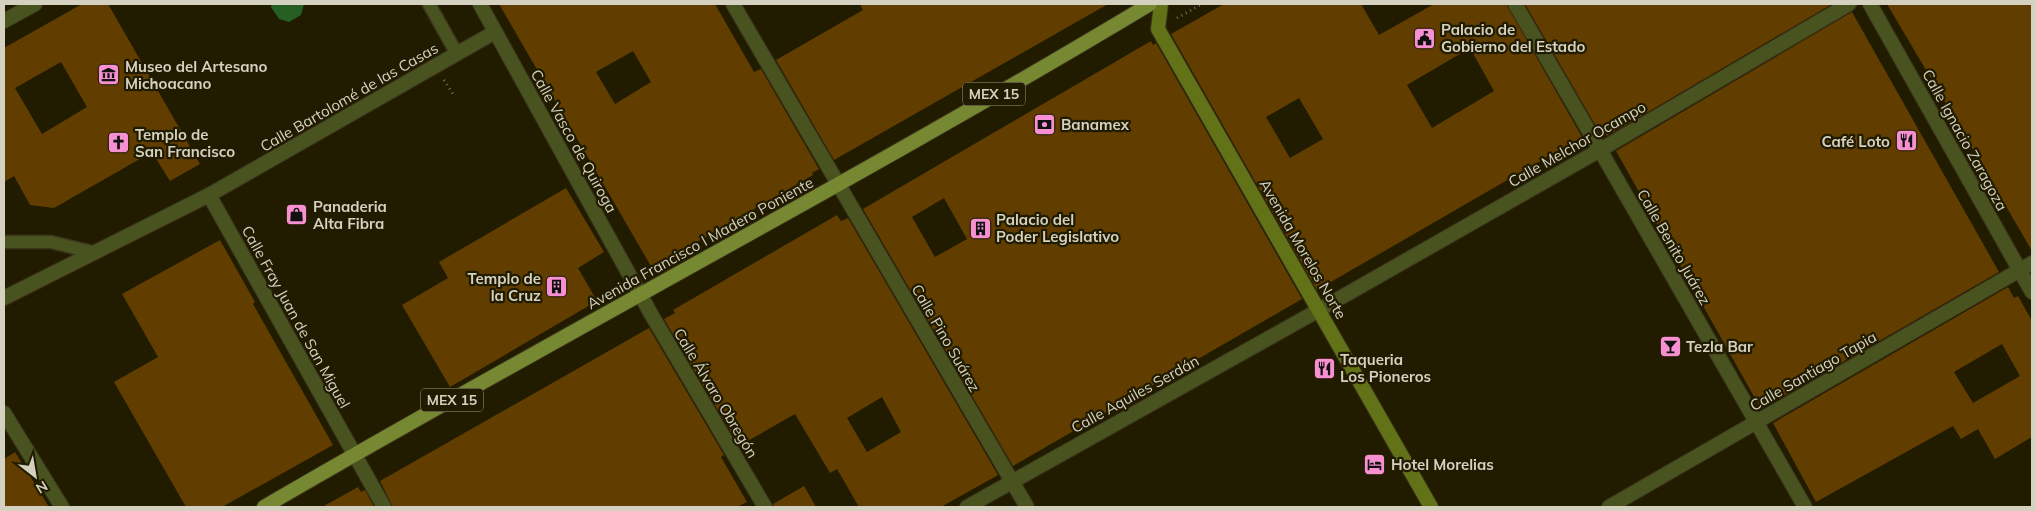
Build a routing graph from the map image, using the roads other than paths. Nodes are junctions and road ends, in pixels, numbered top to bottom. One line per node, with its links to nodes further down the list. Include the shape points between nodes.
1 (35, 4): 10 (street)
2 (429, 4): 12 (lane)
3 (480, 4): 11 (street, Calle Vasco de Quiroga)
4 (733, 4): 14 (street, Calle Pino Suárez)
5 (1150, 4): 14 (main road, Avenida Francisco I Madero Poniente / MEX 15)
6 (1161, 4): 23 (main road, Avenida Morelos Norte, via 1158,30)
7 (1515, 4): 13 (street, Calle Benito Juárez)
8 (1849, 4): 13 (street, Calle Melchor Ocampo)
9 (1870, 4): 19 (street, Calle Ignacio Zaragoza)
10 (4, 21)
11 (496, 32): 12 (street, Calle Bartolomé de las Casas); 21 (street, Calle Vasco de Quiroga)
12 (457, 54): 15 (street, Calle Bartolomé de las Casas)
13 (1600, 150): 23 (street, Calle Melchor Ocampo); 25 (street, Calle Benito Juárez)
14 (838, 184): 21 (main road, Avenida Francisco I Madero Poniente / MEX 15); 27 (street, Calle Pino Suárez)
15 (209, 195): 17 (street, Calle Bartolomé de las Casas); 26 (street, Calle Fray Juan de San Miguel)
16 (4, 242): 17 (lane, via 51,242)
17 (92, 252): 22 (street, Calle Bartolomé de las Casas)
18 (2032, 263): 19 (street, Calle Santiago Tapia)
19 (2019, 270): 20 (street, Calle Ignacio Zaragoza); 25 (street, Calle Santiago Tapia)
20 (2032, 292)
21 (640, 294): 26 (main road, Avenida Francisco I Madero Poniente / MEX 15); 31 (street, Calle Álvaro Obregón)
22 (4, 298)
23 (1320, 310): 27 (street, Calle Aquiles Serdán); 34 (main road, Avenida Morelos Norte)
24 (4, 413): 28 (street)
25 (1756, 423): 35 (street, Calle Santiago Tapia); 36 (street, Calle Benito Juárez)
26 (355, 454): 29 (main road, Avenida Francisco I Madero Poniente / MEX 15); 30 (street, Calle Fray Juan de San Miguel)
27 (1012, 482): 32 (street, Calle Aquiles Serdán); 33 (street, Calle Pino Suárez)
28 (62, 507)
29 (264, 507)
30 (384, 507)
31 (765, 507)
32 (967, 507)
33 (1027, 507)
34 (1431, 507)
35 (1609, 507)
36 (1805, 507)

